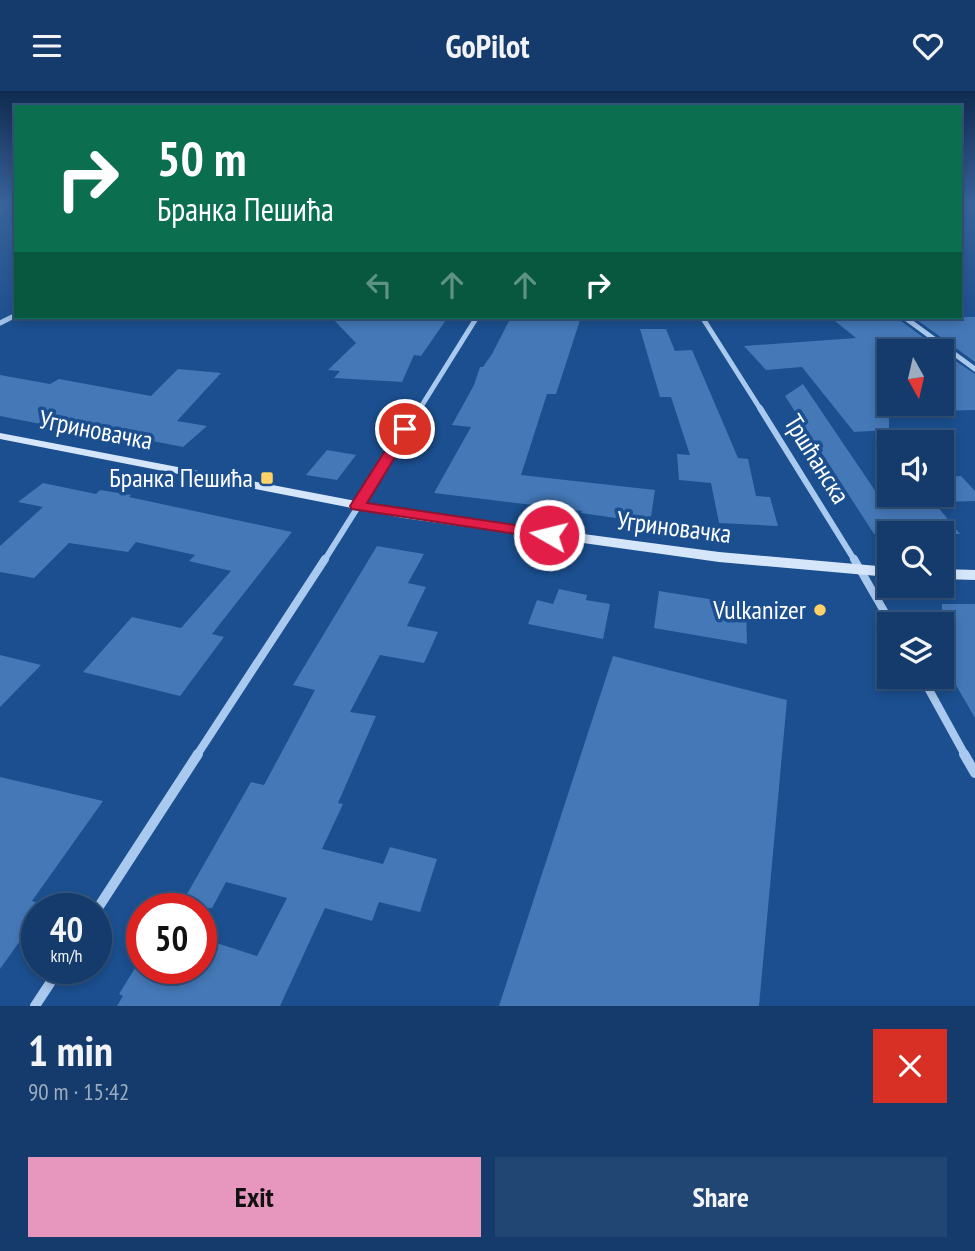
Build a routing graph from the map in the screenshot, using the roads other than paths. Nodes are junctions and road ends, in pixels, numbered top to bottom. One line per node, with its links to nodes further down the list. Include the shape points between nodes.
1 (476, 319): 6 (street)
2 (703, 319): 7 (street, Тршћанска)
3 (907, 319): 4 (street)
4 (975, 369)
5 (0, 436): 6 (main road, Угриновачка)
6 (358, 506): 7 (main road, Угриновачка, via 657,550); 14 (street)
7 (861, 571): 8 (main road, Угриновачка); 11 (street, Тршћанска)
8 (877, 572)
9 (954, 574): 10 (main road)
10 (975, 575)
11 (885, 612)
12 (929, 689): 13 (street)
13 (975, 773)
14 (108, 893)
15 (49, 984): 16 (street)
16 (35, 1006)

